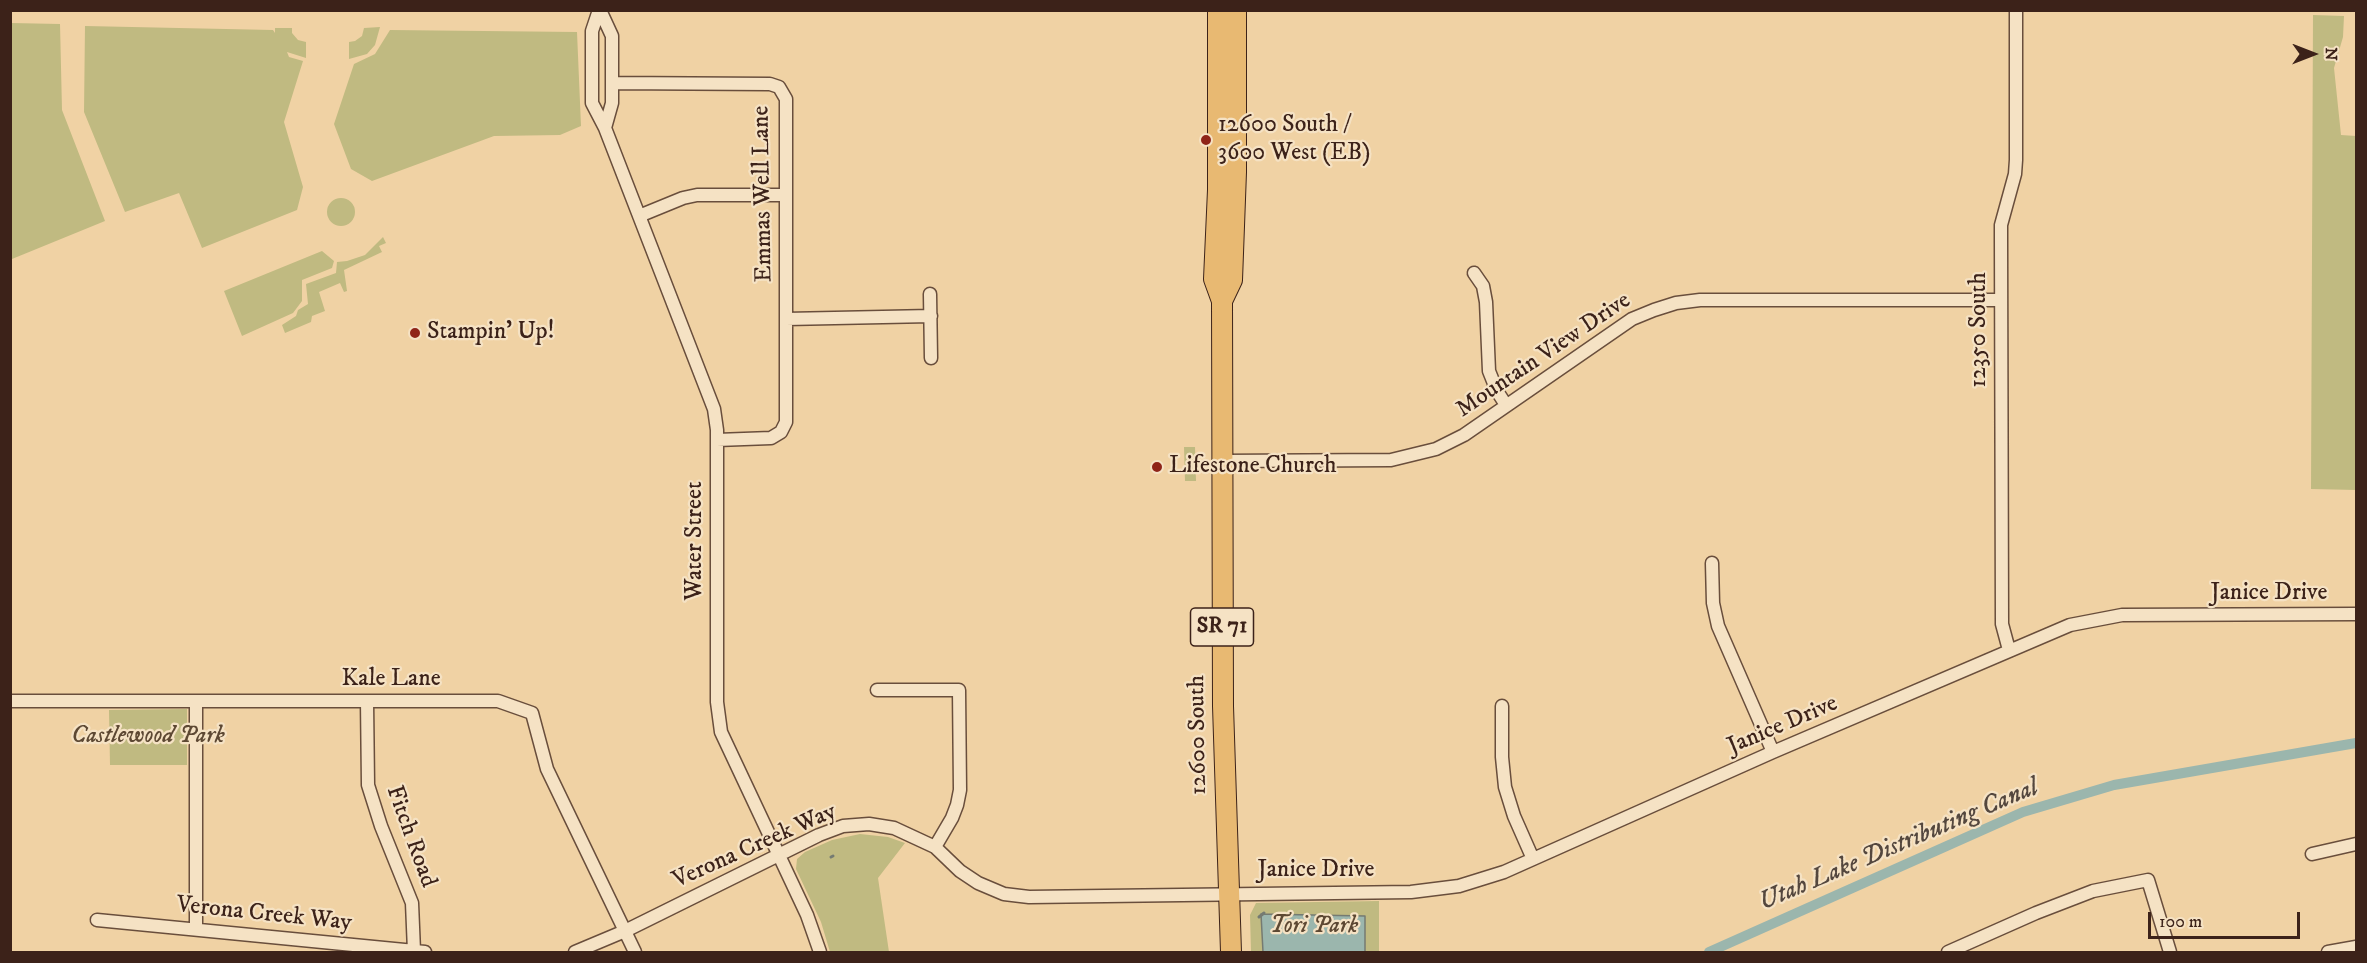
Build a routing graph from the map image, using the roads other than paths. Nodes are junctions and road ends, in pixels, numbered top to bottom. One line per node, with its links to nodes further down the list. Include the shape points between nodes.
1 (600, 10): 5 (street, Water Street, via 612,36); 6 (street, Water Street, via 592,31 592,103)
2 (1218, 10): 12 (main road, 12600 South / SR 71, via 1214,279)
3 (1236, 10): 12 (main road, 12600 South / SR 71, via 1232,280)
4 (2016, 10): 11 (street, 12350 South, via 2016,160 2001,225)
5 (612, 83): 6 (street, Water Street, via 612,103); 7 (street, Emmas Well Lane, via 778,87 786,99)
6 (605, 128): 8 (street, Water Street)
7 (786, 195): 8 (street, via 697,195); 14 (street, Emmas Well Lane)
8 (639, 216): 17 (street, Water Street, via 704,376 714,409)
9 (1474, 273): 16 (street, via 1483,286 1486,302 1489,371)
10 (930, 294): 13 (street)
11 (2001, 300): 16 (street, Mountain View Drive, via 1676,303 1632,320); 21 (street, 12350 South, via 2002,624)
12 (1222, 301): 18 (main road, 12600 South / SR 71)
13 (931, 316): 14 (street); 15 (street)
14 (786, 320): 17 (street, Emmas Well Lane, via 786,417 781,432 771,438)
15 (931, 358)
16 (1506, 405): 18 (street, Mountain View Drive, via 1450,442 1407,458)
17 (717, 440): 31 (street, Water Street, via 717,702 721,732)
18 (1221, 461): 33 (main road, 12600 South / SR 71)
19 (1712, 563): 27 (street, via 1718,626)
20 (2356, 614): 21 (street, Janice Drive, via 2113,616 2070,625)
21 (2009, 650): 27 (street, Janice Drive)
22 (877, 690): 29 (street, via 959,690 959,797)
23 (10, 701): 24 (street, Kale Lane)
24 (196, 701): 25 (street, Kale Lane); 35 (street)
25 (367, 701): 36 (street, Kale Lane, via 498,701 532,713 547,769); 38 (street, Fitch Road, via 368,785 412,903)
26 (1502, 706): 32 (street, via 1505,787)
27 (1773, 752): 32 (street, Janice Drive)
28 (2356, 844): 30 (street)
29 (935, 847): 31 (street, Verona Creek Way, via 894,828 869,824 843,826); 33 (street, Verona Creek Way, via 960,871 1004,894 1029,897)
30 (2312, 854)
31 (779, 855): 36 (street, Verona Creek Way); 41 (street, Water Street)
32 (1533, 859): 33 (street, Janice Drive, via 1474,883 1427,891)
33 (1229, 893): 42 (main road, 12600 South / SR 71)
34 (97, 920): 35 (street, Verona Creek Way)
35 (196, 929): 38 (street, Verona Creek Way)
36 (625, 931): 39 (street, Verona Creek Way); 40 (street)
37 (2356, 947): 45 (street)
38 (420, 952)
39 (575, 952)
40 (635, 952)
41 (820, 952)
42 (1231, 952)
43 (1948, 952): 44 (street, via 2093,891 2148,880)
44 (2170, 952)
45 (2328, 952)

